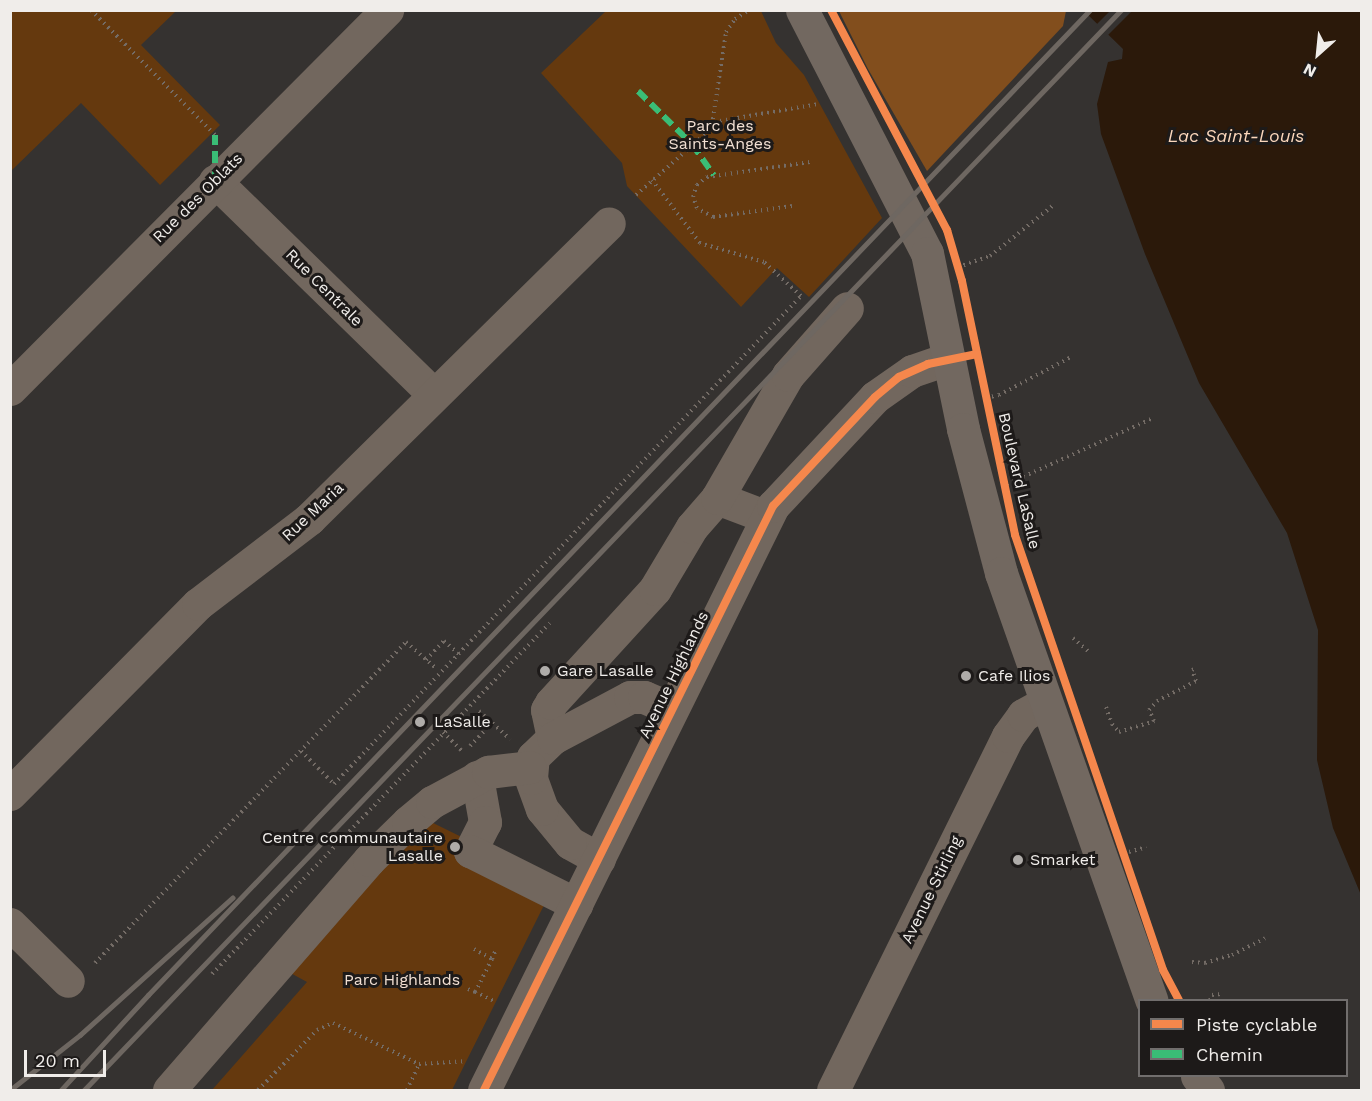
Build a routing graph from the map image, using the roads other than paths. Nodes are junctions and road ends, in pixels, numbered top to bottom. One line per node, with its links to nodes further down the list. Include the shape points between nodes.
1 (387, 10): 3 (street, Rue des Oblats)
2 (802, 10): 6 (main road, via 842,94 919,235 933,276)
3 (215, 181): 7 (street, Rue des Oblats); 8 (street, Rue Centrale)
4 (609, 224): 8 (street, Rue Maria)
5 (848, 308): 9 (street, via 788,375)
6 (949, 358): 10 (street, Avenue Highlands, via 912,370 875,397 790,485); 11 (main road, via 1000,573)
7 (10, 389)
8 (434, 395): 16 (street, Rue Maria, via 309,519 198,604)
9 (717, 498): 10 (street); 13 (street, via 692,527 673,563 637,612 551,703 547,710)
10 (767, 517): 12 (street, Avenue Highlands)
11 (1046, 703): 21 (main road); 25 (street, Avenue Stirling, via 1023,715 1008,736)
12 (672, 709): 13 (street, via 644,697 630,697); 17 (street, Avenue Highlands)
13 (553, 738): 14 (street, via 533,758)
14 (530, 767): 15 (street, via 500,768); 17 (street, via 534,795 552,824 570,843)
15 (477, 777): 18 (street, via 485,822 470,851); 24 (street, via 432,802 369,860)
16 (10, 794)
17 (599, 859): 18 (street, Avenue Highlands)
18 (576, 904): 22 (street, Avenue Highlands)
19 (10, 924): 20 (street)
20 (68, 981)
21 (1151, 999)
22 (477, 1076)
23 (1198, 1077): 26 (main road)
24 (169, 1090)
25 (833, 1090)
26 (1208, 1090)

